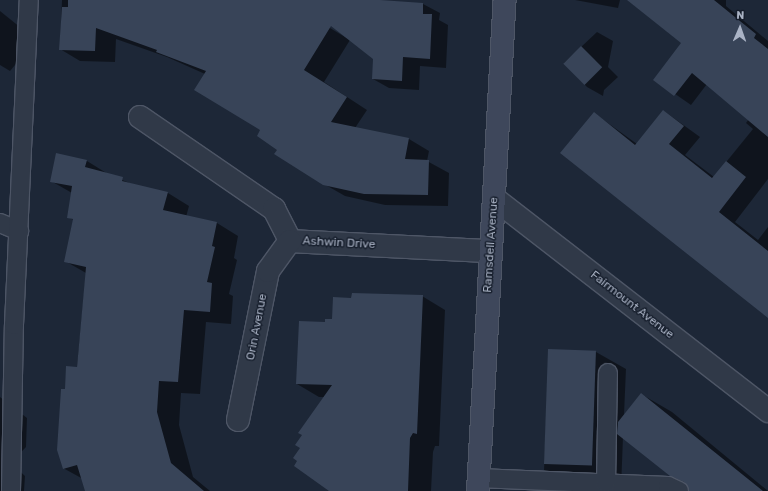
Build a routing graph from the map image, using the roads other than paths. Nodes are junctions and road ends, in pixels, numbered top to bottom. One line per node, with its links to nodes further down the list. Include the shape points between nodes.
1 (29, 0): 6 (lane)
2 (505, 0): 4 (street, Ramsdell Avenue)
3 (140, 117): 7 (street, Ashwin Drive, via 274,209)
4 (495, 199): 8 (street, Ramsdell Avenue); 11 (street, Fairmount Avenue)
5 (0, 222): 6 (lane)
6 (19, 231): 9 (lane)
7 (290, 241): 8 (street, Ashwin Drive); 12 (street, Orin Avenue, via 268,271)
8 (490, 251): 13 (street, Ramsdell Avenue)
9 (7, 321): 15 (lane)
10 (608, 373): 14 (lane)
11 (768, 410)
12 (238, 420)
13 (478, 484): 14 (lane)
14 (606, 484): 16 (lane, via 668,486)
15 (11, 491)
16 (678, 491)

